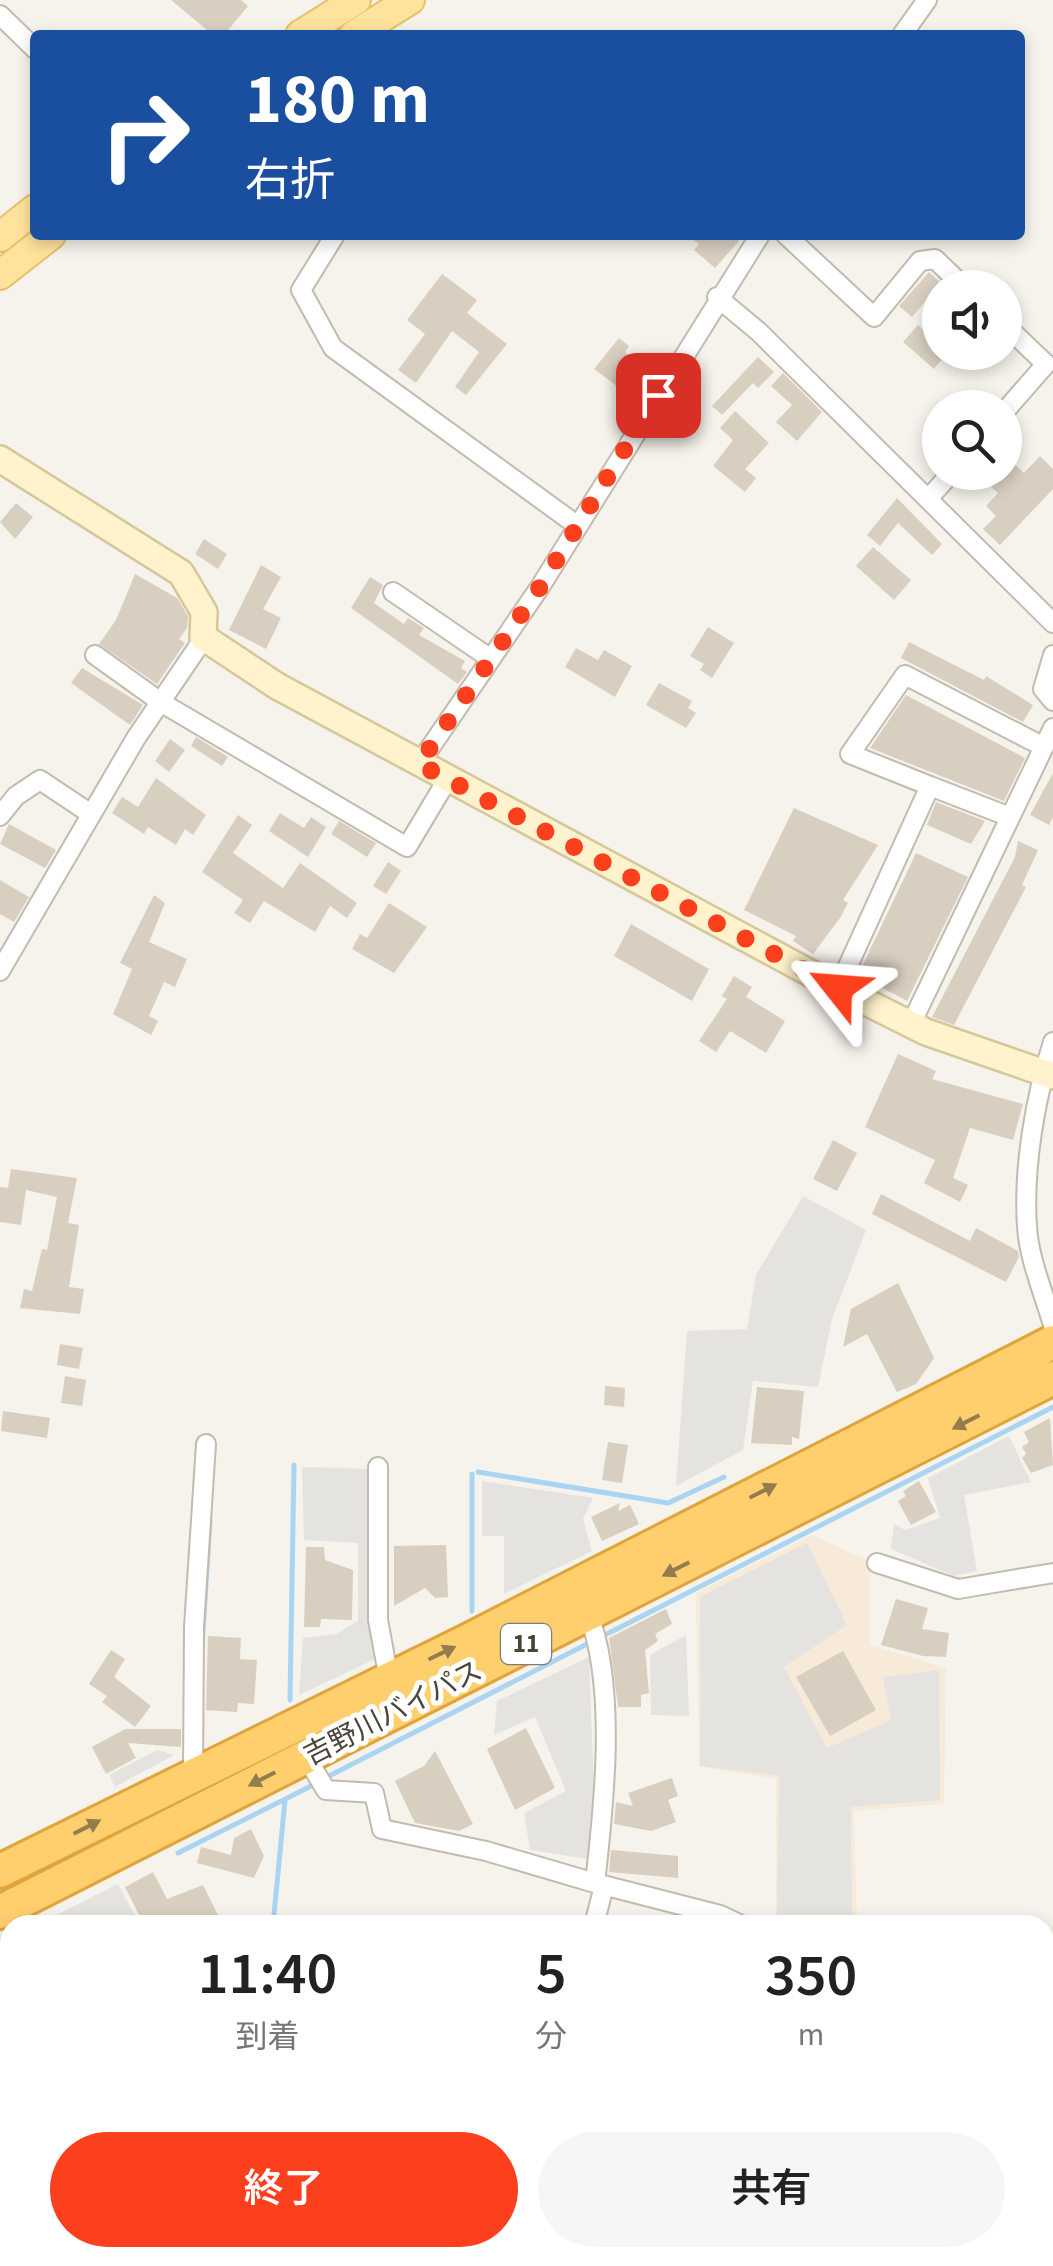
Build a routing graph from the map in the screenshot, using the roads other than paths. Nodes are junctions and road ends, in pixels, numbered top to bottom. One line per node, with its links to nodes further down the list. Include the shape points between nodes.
1 (356, 0): 5 (main road)
2 (410, 0): 6 (main road)
3 (919, 3): 7 (street)
4 (0, 15): 8 (street)
5 (308, 30)
6 (362, 30)
7 (905, 30)
8 (30, 43)
9 (30, 213): 10 (main road)
10 (0, 238)
11 (45, 240): 16 (main road)
12 (332, 240): 23 (street, via 301,290 333,348)
13 (757, 240): 17 (street)
14 (791, 240): 15 (street, via 874,317 920,262 935,259)
15 (946, 270)
16 (0, 275)
17 (718, 297): 22 (street); 23 (street)
18 (1022, 341): 19 (street, via 1046,364)
19 (1022, 392)
20 (0, 459): 26 (street, via 181,573 204,612)
21 (937, 490): 22 (street)
22 (928, 500): 25 (street)
23 (578, 526): 29 (street)
24 (393, 592): 29 (street)
25 (1053, 623)
26 (204, 638): 31 (street); 34 (street)
27 (95, 655): 31 (street)
28 (1053, 655): 30 (street, via 1043,688)
29 (491, 659): 34 (street)
30 (1053, 701)
31 (162, 703): 35 (street, via 407,847); 37 (street)
32 (1053, 728): 33 (street)
33 (1044, 747): 36 (street, via 904,675 850,754); 39 (street)
34 (419, 764): 35 (street)
35 (447, 780): 41 (street)
36 (930, 786): 39 (street); 41 (street)
37 (91, 814): 38 (street, via 40,780); 40 (street)
38 (0, 816)
39 (1010, 817): 42 (street)
40 (0, 971)
41 (838, 988): 42 (street)
42 (912, 1024): 44 (street)
43 (1053, 1042): 44 (street)
44 (1048, 1074): 45 (street, via 1027,1186 1027,1230)
45 (1053, 1325)
46 (1053, 1342): 53 (highway, 吉野川バイパス / 11, one-way to 46)
47 (1053, 1378): 52 (highway, 吉野川バイパス / 11, one-way to 52)
48 (206, 1444): 54 (street)
49 (378, 1466): 53 (street, via 378,1620)
50 (877, 1563): 51 (street, via 958,1589)
51 (1053, 1573)
52 (594, 1630): 55 (highway, 吉野川バイパス / 11); 57 (street, via 604,1733)
53 (389, 1678): 54 (highway, 吉野川バイパス / 11)
54 (193, 1774): 56 (highway, 吉野川バイパス / 11, one-way to 54)
55 (316, 1774): 57 (street, via 374,1793 382,1829); 58 (highway, 吉野川バイパス / 11, one-way to 58)
56 (0, 1872)
57 (599, 1884): 59 (street); 60 (street)
58 (0, 1912)
59 (595, 1915)
60 (720, 1915)

